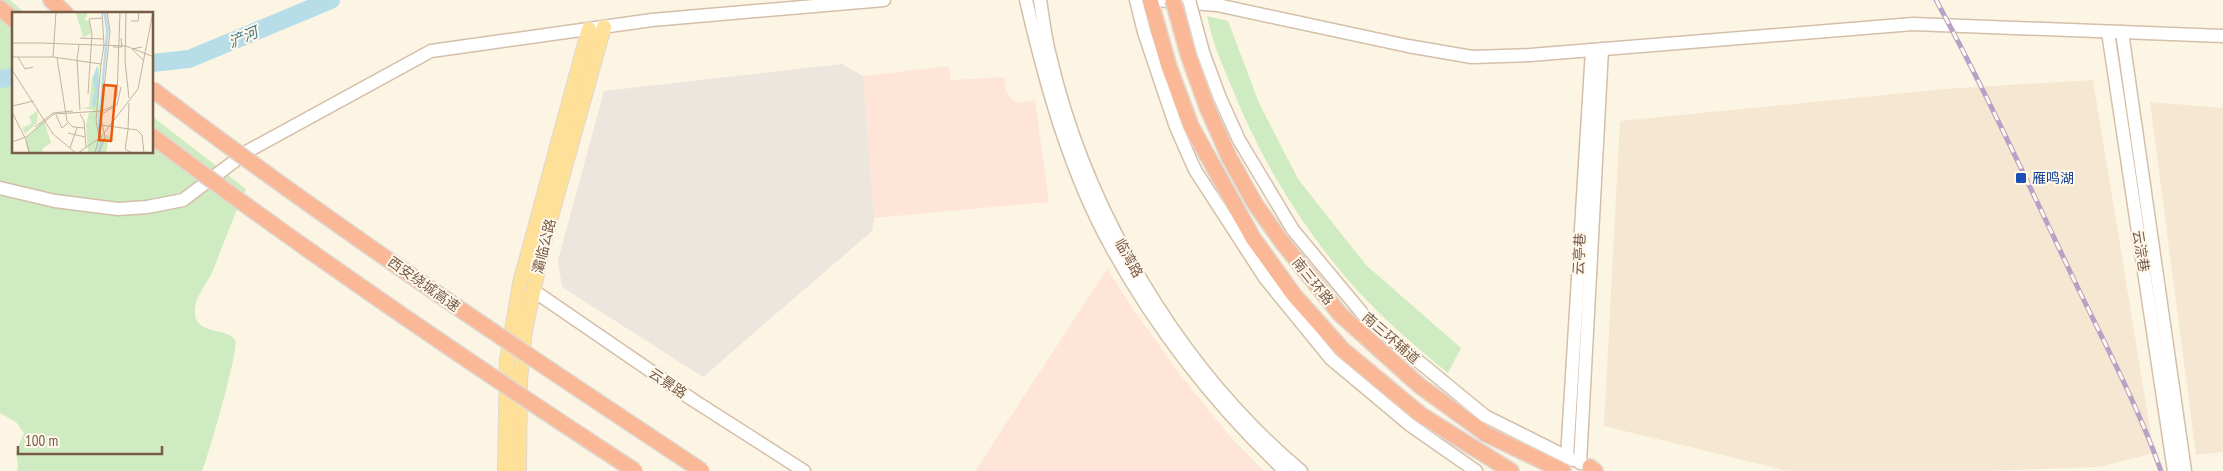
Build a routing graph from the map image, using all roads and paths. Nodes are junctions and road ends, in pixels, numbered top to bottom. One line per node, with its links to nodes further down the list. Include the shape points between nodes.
1 (51, 0): 11 (highway)
2 (884, 0): 13 (street)
3 (1026, 0): 31 (street, 临湾路, via 1066,142 1112,249 1177,351 1243,429)
4 (1040, 0): 32 (street, 临湾路, via 1050,56 1087,170 1140,278 1210,378)
5 (1136, 0): 24 (street, via 1176,127 1196,170 1265,278 1331,358 1410,425)
6 (1150, 0): 33 (highway, 南三环路, via 1169,67 1191,126 1253,238 1284,281 1343,350 1421,415)
7 (1156, 0): 18 (street, via 1217,5 1472,57)
8 (1173, 0): 23 (highway, 南三环路, bridge, via 1198,82 1229,157 1255,204 1340,314 1420,386 1486,434)
9 (1189, 0): 23 (street, 南三环辅道, bridge, via 1220,98 1239,140 1293,230 1367,319 1485,416)
10 (0, 8): 12 (highway)
11 (64, 12)
12 (12, 18)
13 (604, 27): 14 (street); 22 (main road, 灞临公路, via 544,242)
14 (589, 29): 21 (street, via 431,51 248,151 182,200 118,209 55,201); 26 (main road, 灞临公路, via 520,284 507,360)
15 (2108, 32): 16 (street); 18 (street, via 1912,24); 34 (street, 云淙巷)
16 (2122, 32): 17 (street); 35 (street, 云淙巷)
17 (2223, 36)
18 (1597, 49): 23 (street, 云亭巷); 25 (street)
19 (154, 91): 29 (highway, 西安绕城高速, bridge, via 262,172 519,350)
20 (154, 138): 28 (highway, bridge, via 336,270)
21 (0, 188)
22 (534, 291): 27 (main road, 灞临公路, via 525,330 520,381); 30 (street, 云景路)
23 (1565, 464): 25 (street, 南三环辅道)
24 (1471, 468)
25 (1591, 468)
26 (505, 471)
27 (519, 471)
28 (635, 471)
29 (702, 471)
30 (804, 471)
31 (1285, 471)
32 (1301, 471)
33 (1511, 471)
34 (2174, 471)
35 (2185, 471)

